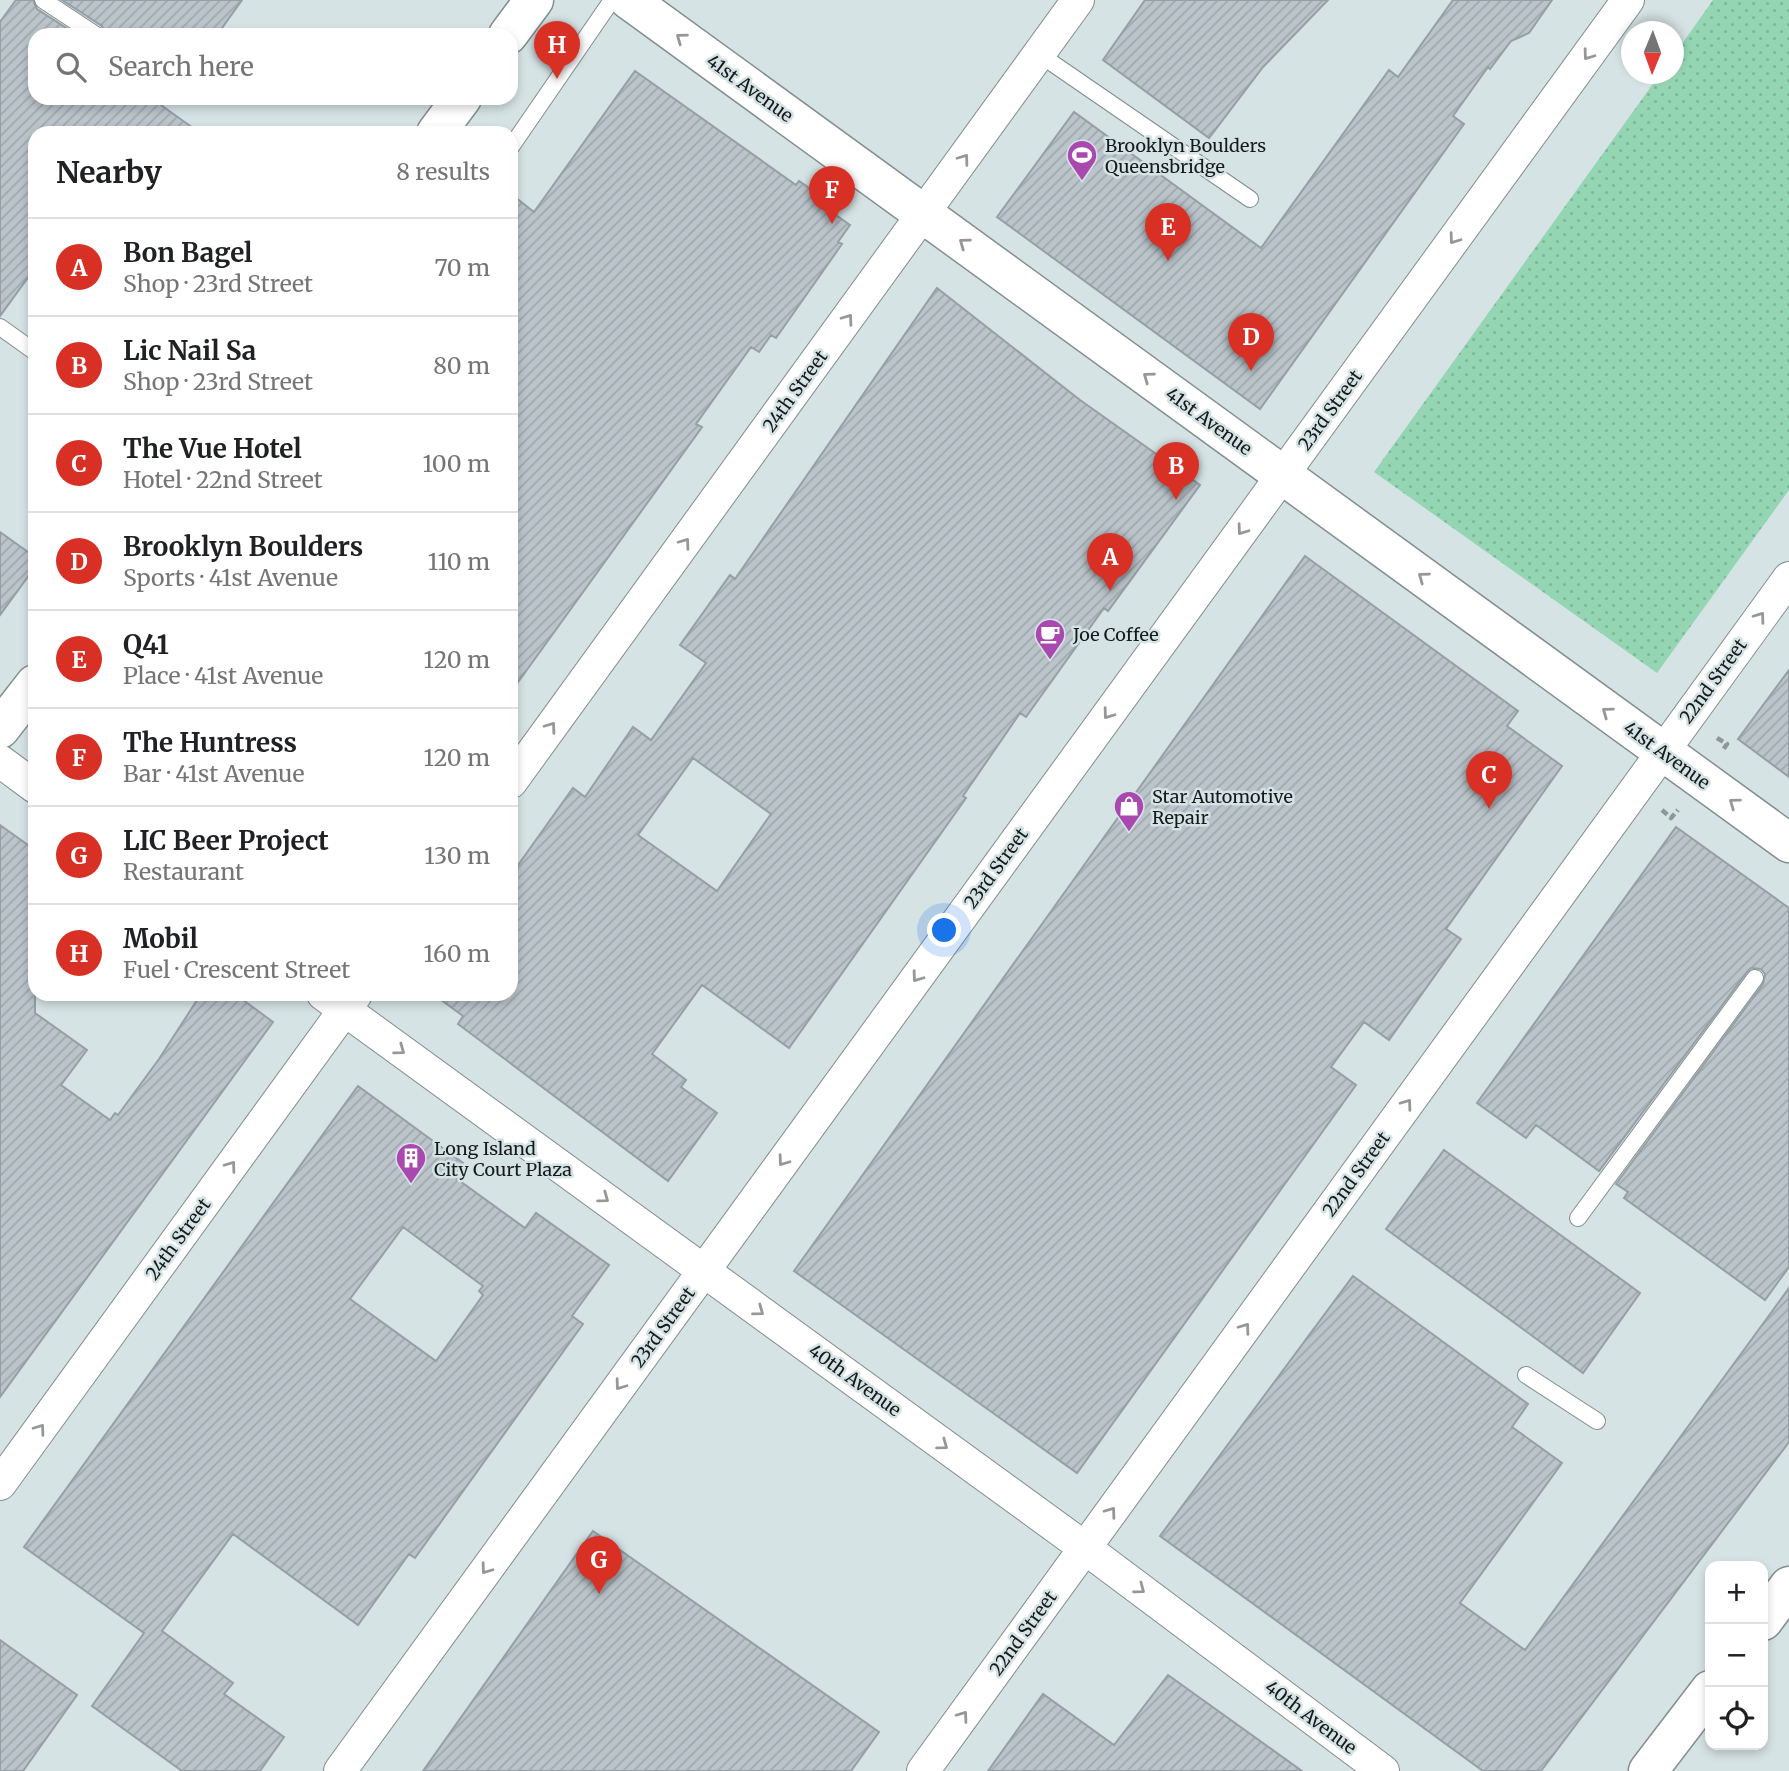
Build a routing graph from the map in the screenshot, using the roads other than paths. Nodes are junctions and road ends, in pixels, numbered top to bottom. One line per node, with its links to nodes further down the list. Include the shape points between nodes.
1 (43, 0): 7 (lane)
2 (534, 0): 8 (main road)
3 (612, 0): 10 (lane)
4 (629, 0): 12 (main road, 41st Avenue, one-way to 4)
5 (1078, 0): 9 (street, 24th Street)
6 (1628, 0): 15 (street, 23rd Street, one-way to 15)
7 (85, 28)
8 (513, 28)
9 (1039, 54): 11 (lane); 12 (street, 24th Street, one-way to 9)
10 (518, 137)
11 (1250, 199)
12 (924, 214): 15 (main road, 41st Avenue, one-way to 12); 21 (street, 24th Street, one-way to 12)
13 (0, 327): 14 (lane)
14 (28, 347)
15 (1282, 475): 19 (main road, 41st Avenue, one-way to 15); 28 (street, 23rd Street, one-way to 28)
16 (1789, 578): 19 (street, 22nd Street, one-way to 16)
17 (28, 693): 18 (main road)
18 (0, 729)
19 (1662, 752): 23 (main road, 41st Avenue, one-way to 19); 32 (street, 22nd Street, one-way to 19)
20 (0, 761): 22 (street)
21 (518, 772)
22 (28, 782)
23 (1789, 843)
24 (1755, 978): 27 (lane)
25 (341, 1001): 31 (street, 24th Street, one-way to 25)
26 (345, 1001): 28 (street, 40th Avenue, one-way to 28)
27 (1578, 1218)
28 (704, 1271): 32 (street, 40th Avenue, one-way to 32); 36 (street, 23rd Street, one-way to 36)
29 (1526, 1375): 30 (lane)
30 (1597, 1421)
31 (0, 1484)
32 (1085, 1548): 37 (street, 22nd Street, one-way to 32); 38 (street, 40th Avenue, one-way to 38)
33 (1789, 1586): 34 (main road)
34 (1768, 1614)
35 (1705, 1697): 39 (main road)
36 (340, 1771)
37 (923, 1771)
38 (1382, 1771)
39 (1648, 1771)

